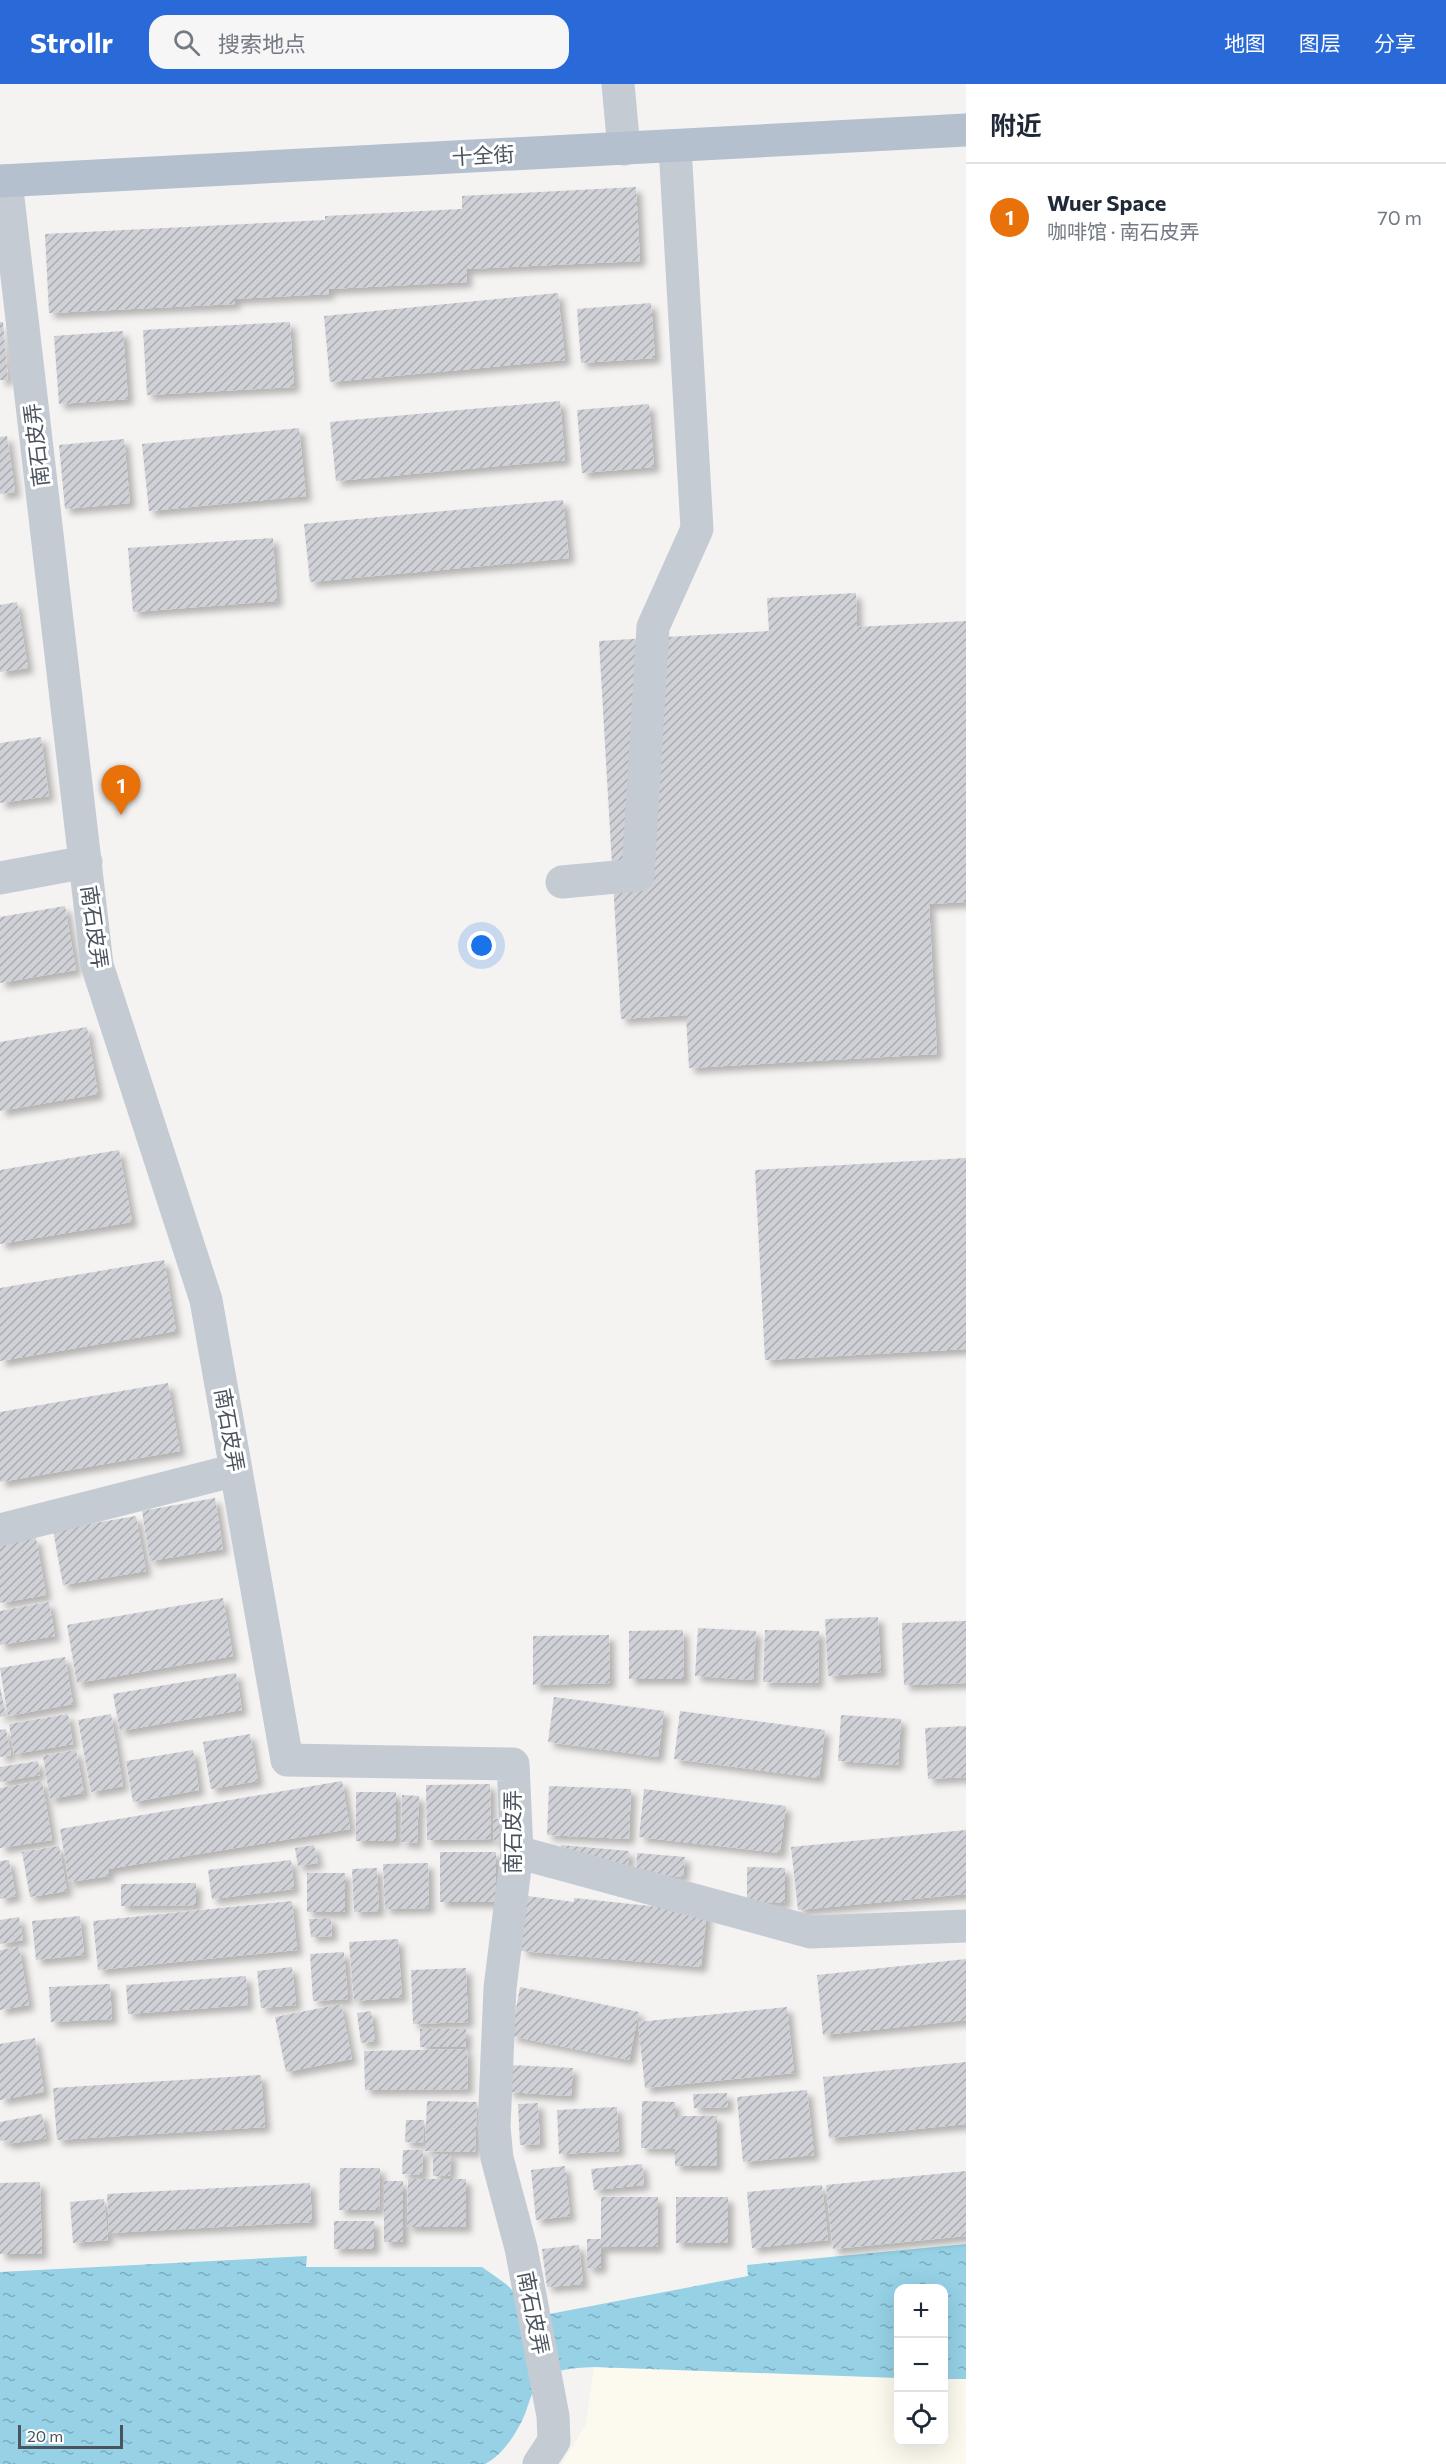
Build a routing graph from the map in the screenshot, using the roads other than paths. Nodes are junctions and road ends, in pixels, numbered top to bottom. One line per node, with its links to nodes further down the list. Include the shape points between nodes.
1 (618, 84): 4 (street)
2 (966, 130): 3 (main road, 十全街)
3 (675, 147): 4 (main road, 十全街); 8 (street, via 697,529 653,627 638,875)
4 (624, 149): 5 (main road, 十全街)
5 (3, 181): 6 (street, 南石皮弄)
6 (86, 862): 7 (street); 9 (street, 南石皮弄, via 97,965 206,1300)
7 (0, 878)
8 (562, 882)
9 (236, 1470): 10 (street); 11 (street, 南石皮弄, via 287,1760 513,1764)
10 (0, 1530)
11 (517, 1852): 12 (street, via 811,1932); 13 (street, 南石皮弄, via 500,1988 494,2127 497,2158 521,2248 553,2416 554,2441)
12 (966, 1926)
13 (539, 2464)

